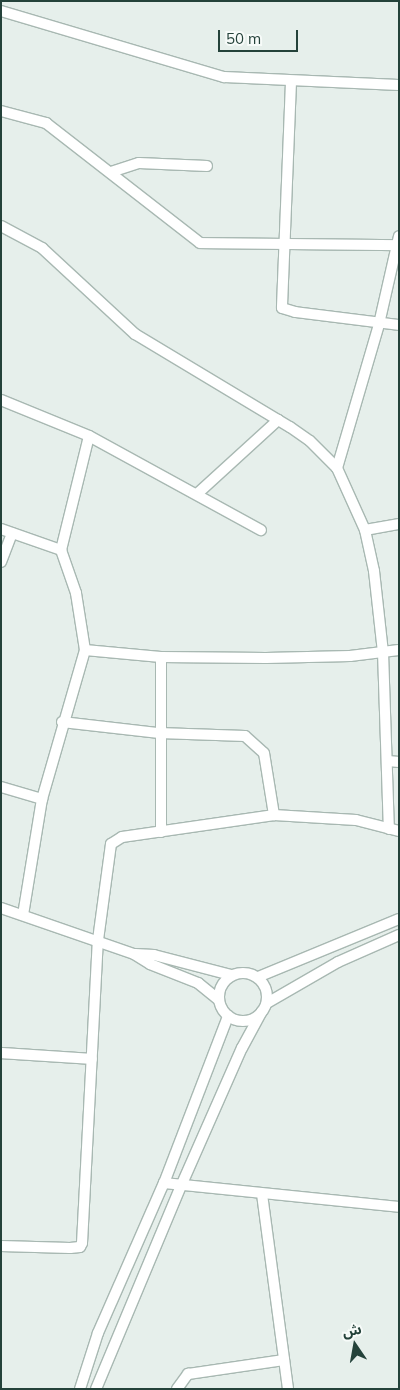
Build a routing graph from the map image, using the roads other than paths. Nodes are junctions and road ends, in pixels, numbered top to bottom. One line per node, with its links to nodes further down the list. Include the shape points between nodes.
1 (1, 11): 2 (street, via 202,72)
2 (291, 82): 3 (street); 9 (street)
3 (399, 85)
4 (1, 111): 6 (street, via 46,123)
5 (206, 166): 6 (street, via 139,163)
6 (111, 172): 9 (street, via 200,244)
7 (1, 226): 13 (street, via 54,257 135,334)
8 (398, 242): 9 (street); 10 (street)
9 (284, 244): 10 (street, via 282,308)
10 (379, 324): 11 (street); 15 (street)
11 (399, 325)
12 (1, 400): 14 (street)
13 (278, 420): 15 (street, via 310,441); 16 (street)
14 (89, 436): 16 (street); 22 (street)
15 (337, 468): 20 (street)
16 (197, 494): 19 (street)
17 (399, 524): 20 (street)
18 (1, 529): 21 (street)
19 (261, 530)
20 (364, 530): 26 (street, via 374,571)
21 (12, 533): 22 (street); 23 (street)
22 (61, 550): 24 (street, via 76,593)
23 (1, 562)
24 (85, 650): 27 (street); 28 (street)
25 (399, 650): 26 (street)
26 (383, 652): 27 (street, via 341,656); 30 (street)
27 (160, 657): 29 (street)
28 (62, 722): 29 (street); 32 (street)
29 (159, 733): 33 (street, via 244,736 255,742 264,753); 35 (street)
30 (393, 762): 34 (street)
31 (1, 787): 32 (street)
32 (42, 798): 37 (street)
33 (274, 815): 34 (street, via 328,817); 35 (street)
34 (394, 830)
35 (161, 832): 40 (street, via 122,837 111,844)
36 (1, 908): 37 (street)
37 (23, 914): 40 (street)
38 (399, 918): 43 (street)
39 (399, 936): 45 (street, via 338,962)
40 (98, 940): 41 (street); 48 (street)
41 (134, 954): 42 (street, via 154,955); 44 (street, via 150,964 198,983)
42 (230, 975): 43 (street, via 249,973); 44 (street, via 219,990)
43 (258, 977): 45 (street, via 267,993)
44 (219, 1000): 46 (street)
45 (264, 1007): 46 (street, via 246,1021); 50 (street)
46 (228, 1016): 49 (street)
47 (1, 1054): 48 (street)
48 (92, 1059): 54 (street, via 82,1243 80,1247 70,1248)
49 (164, 1183): 50 (street); 56 (street, via 98,1333)
50 (180, 1186): 51 (street); 57 (street)
51 (262, 1194): 52 (street); 55 (street)
52 (399, 1207): 53 (street)
53 (399, 1211)
54 (1, 1246)
55 (284, 1360): 58 (street, via 188,1374); 59 (street)
56 (80, 1389)
57 (96, 1389)
58 (177, 1389)
59 (288, 1389)

